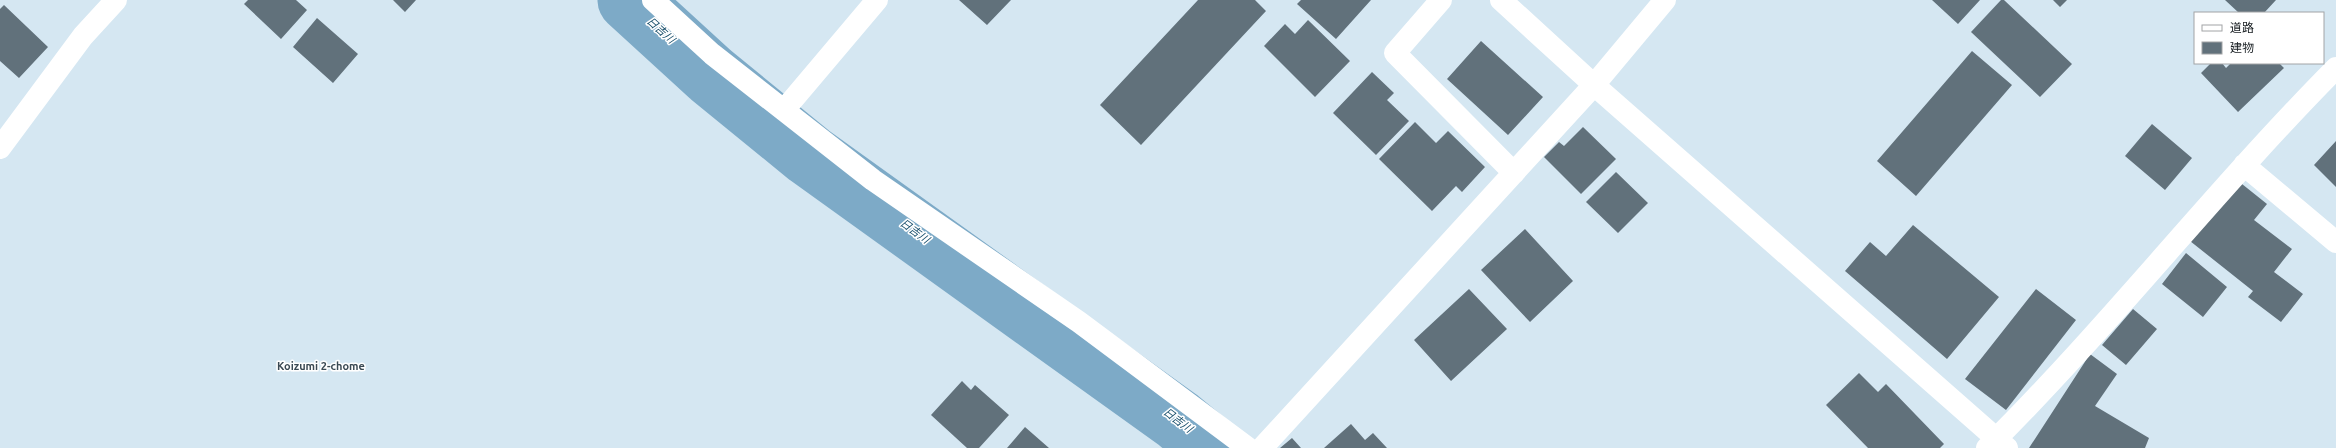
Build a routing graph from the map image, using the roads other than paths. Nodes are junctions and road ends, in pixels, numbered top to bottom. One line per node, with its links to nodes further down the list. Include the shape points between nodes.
1 (116, 0): 10 (street, via 83,36)
2 (653, 0): 9 (street, via 712,54)
3 (877, 0): 9 (street)
4 (1441, 0): 12 (street, via 1395,54)
5 (1501, 0): 8 (street)
6 (1665, 0): 8 (street)
7 (2336, 68): 11 (street, via 2276,128)
8 (1594, 85): 12 (street); 14 (street)
9 (784, 110): 15 (street, via 873,180 1079,322)
10 (0, 148)
11 (2244, 165): 13 (street); 14 (street)
12 (1514, 173): 16 (street)
13 (2336, 242)
14 (1997, 445)
15 (1248, 448)
16 (1262, 448)

